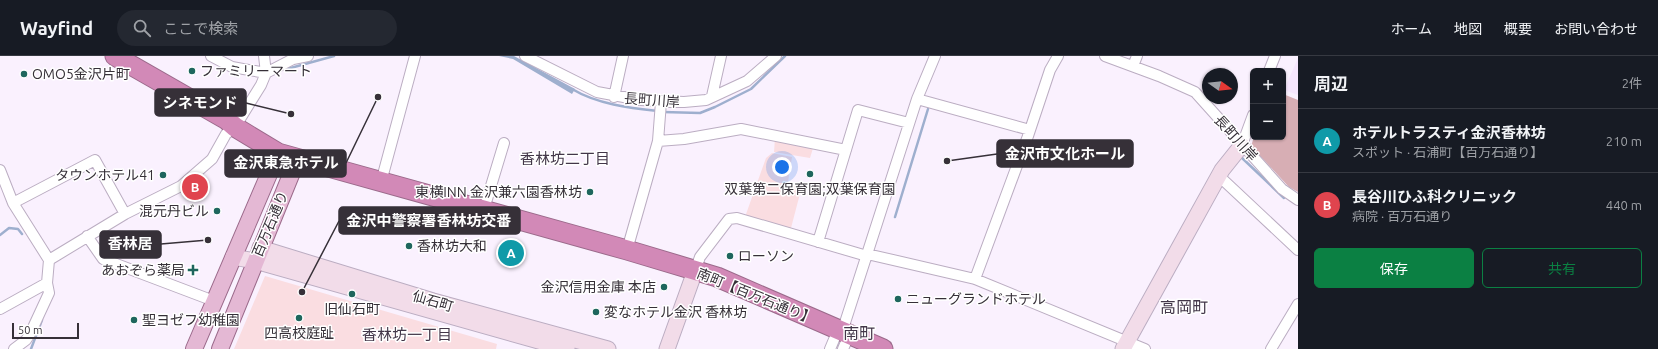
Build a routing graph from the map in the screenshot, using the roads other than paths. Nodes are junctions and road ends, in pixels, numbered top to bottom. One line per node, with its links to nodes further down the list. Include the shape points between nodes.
1 (116, 56): 24 (highway)
2 (212, 56): 17 (street, via 232,67)
3 (264, 56): 17 (street)
4 (308, 56): 17 (street, via 293,60)
5 (415, 56): 34 (street)
6 (524, 56): 18 (street, 長町川岸, via 590,89)
7 (624, 56): 18 (street)
8 (721, 56): 19 (street)
9 (776, 56): 19 (street, 長町川岸, via 747,81)
10 (935, 56): 20 (street)
11 (1058, 56): 25 (street, via 1050,70)
12 (1106, 56): 15 (street, 長町川岸)
13 (1137, 56): 15 (street)
14 (1275, 56): 16 (street)
15 (1133, 66): 28 (street, 長町川岸, via 1195,92)
16 (1270, 68)
17 (266, 74): 24 (street)
18 (614, 96): 21 (street, 長町川岸)
19 (712, 96): 21 (street, 長町川岸, via 706,100)
20 (917, 100): 22 (street); 25 (street)
21 (661, 104): 26 (street)
22 (910, 123): 29 (street, via 858,110); 46 (street)
23 (1250, 123): 28 (street)
24 (235, 127): 30 (highway); 39 (street, via 226,134 212,159 181,186)
25 (1030, 130): 50 (street)
26 (658, 141): 29 (street, via 684,139 741,128); 43 (street)
27 (504, 143): 38 (street)
28 (1242, 145): 33 (street, via 1222,170); 35 (street, 長町川岸, via 1282,189)
29 (846, 150): 42 (street)
30 (278, 153): 31 (highway); 37 (main road, 百万石通り)
31 (297, 160): 34 (highway, 南町【百万石通り】); 40 (main road, 百万石通り)
32 (0, 170): 36 (street)
33 (1220, 177): 44 (street); 57 (street)
34 (381, 182): 38 (highway, 南町【百万石通り】)
35 (1298, 200)
36 (13, 203): 39 (street, via 95,160); 48 (street)
37 (255, 206): 40 (street); 47 (main road, 百万石通り)
38 (484, 210): 43 (highway, 南町【百万石通り】)
39 (125, 214): 41 (street)
40 (274, 214): 45 (main road, 百万石通り)
41 (87, 236): 48 (street); 52 (street, via 103,259)
42 (818, 242): 46 (street); 49 (street, via 737,218 728,219 700,256)
43 (627, 250): 49 (highway, 南町【百万石通り】)
44 (1298, 250)
45 (258, 255): 47 (street, 仙石町); 55 (street, 仙石町); 60 (main road, 百万石通り)
46 (867, 255): 50 (street); 56 (street)
47 (233, 257): 52 (main road, 百万石通り)
48 (50, 260): 51 (street)
49 (695, 271): 56 (highway, 南町【百万石通り】, via 717,277); 63 (street)
50 (976, 279): 57 (street)
51 (47, 283): 54 (street); 58 (street, via 49,293 30,334)
52 (214, 301): 59 (main road, 百万石通り)
53 (1298, 304): 67 (street)
54 (0, 309)
55 (538, 336): 61 (street, 仙石町); 62 (street, 仙石町)
56 (843, 336): 64 (street); 65 (highway, 南町【百万石通り】)
57 (1125, 345): 66 (street)
58 (14, 349)
59 (194, 349)
60 (220, 349)
61 (567, 349)
62 (608, 349)
63 (667, 349)
64 (830, 349)
65 (883, 349)
66 (1145, 349)
67 (1271, 349)

